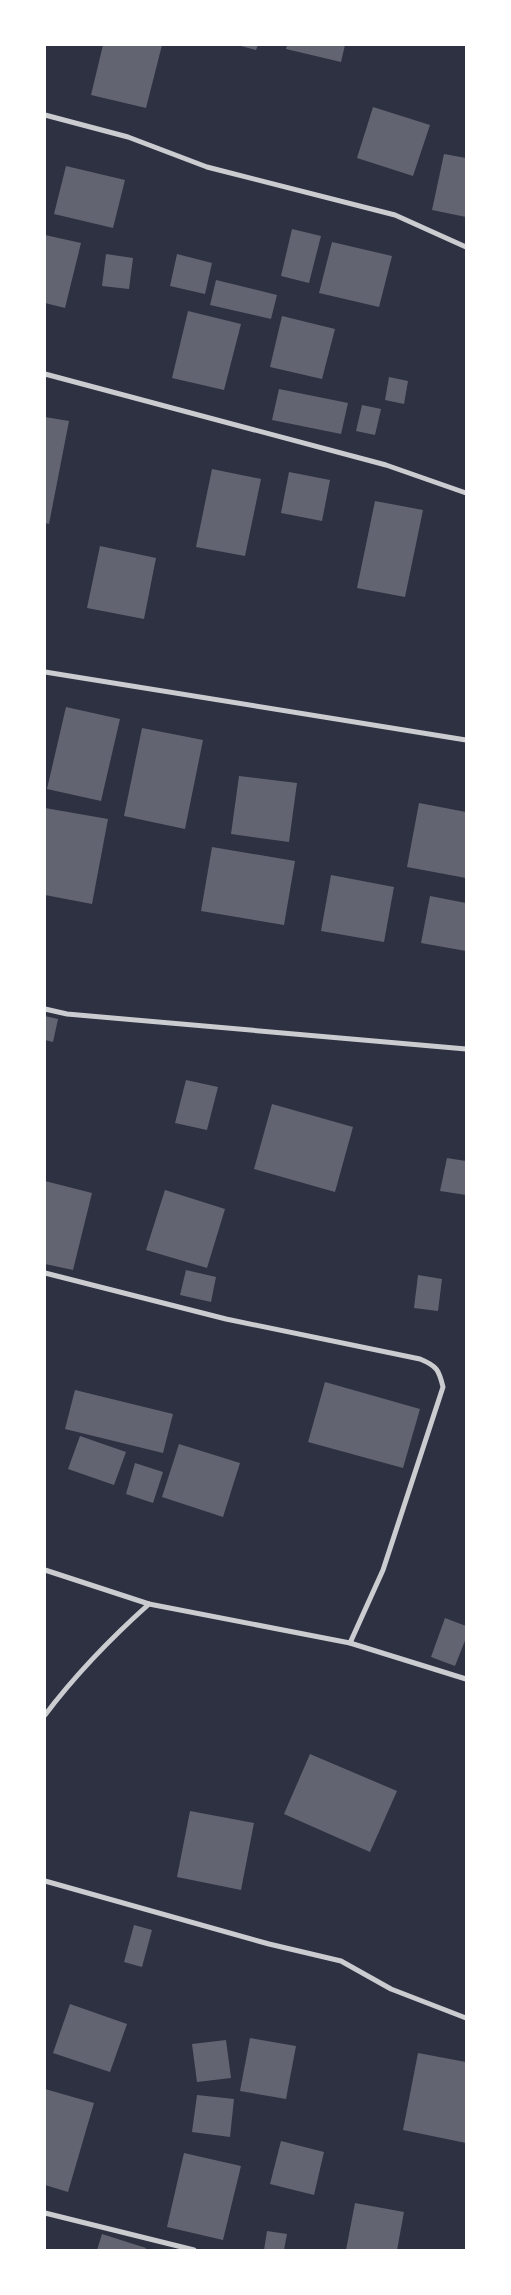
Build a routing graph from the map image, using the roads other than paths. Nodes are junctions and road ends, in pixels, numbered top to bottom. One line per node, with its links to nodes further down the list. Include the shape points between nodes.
1 (45, 116): 2 (street, via 128,137 207,167 388,212)
2 (466, 247)
3 (45, 374): 4 (street, via 386,465)
4 (466, 493)
5 (45, 672): 6 (street)
6 (466, 740)
7 (45, 1009): 8 (street, via 67,1014)
8 (466, 1049)
9 (45, 1273): 12 (street, via 226,1319 432,1364 440,1374 444,1388 382,1570)
10 (45, 1570): 11 (street)
11 (149, 1604): 12 (street); 14 (street, via 112,1637)
12 (350, 1644): 13 (street)
13 (466, 1679)
14 (45, 1714)
15 (45, 1881): 16 (street, via 341,1961 391,1989)
16 (466, 2018)
17 (45, 2213): 18 (street)
18 (194, 2250)

